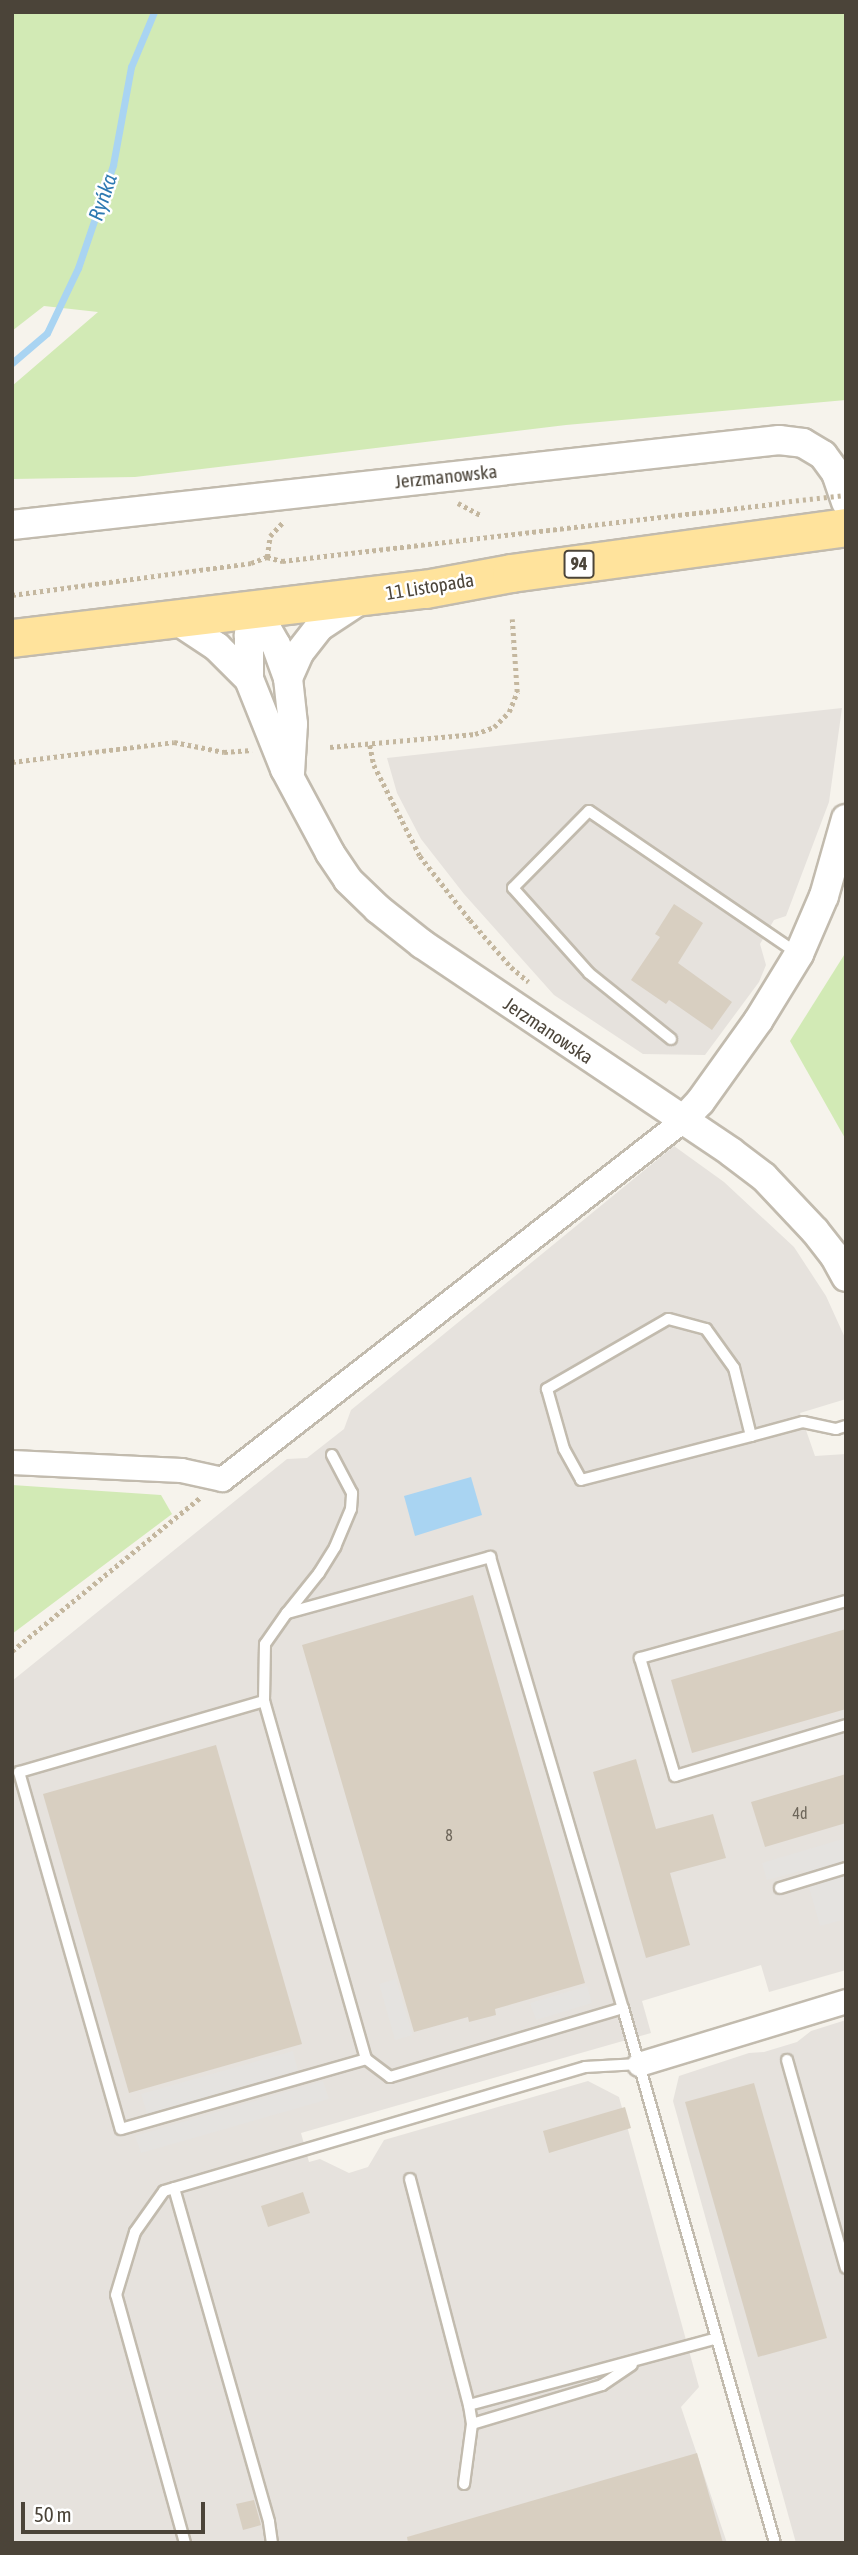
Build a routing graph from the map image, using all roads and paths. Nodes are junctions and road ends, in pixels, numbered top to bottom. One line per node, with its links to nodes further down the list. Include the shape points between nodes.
1 (846, 495): 3 (path, bridge)
2 (846, 502): 4 (street, Jerzmanowska, via 836,473 822,455 803,443 779,440)
3 (786, 518): 5 (main road, 11 Listopada / 94); 6 (path, via 282,561 267,558); 7 (main road, 11 Listopada / 94)
4 (12, 525)
5 (846, 527)
6 (12, 595)
7 (369, 596): 8 (main road, 11 Listopada / 94); 12 (street, via 319,627 299,653)
8 (256, 608): 9 (main road, 11 Listopada / 94); 12 (street); 13 (street, Jerzmanowska, via 249,635)
9 (172, 617): 11 (main road, 11 Listopada / 94); 13 (street, Jerzmanowska, via 217,647)
10 (512, 619): 14 (path, via 517,692 502,720 475,734)
11 (12, 638)
12 (288, 678): 18 (street, via 293,724)
13 (249, 679): 18 (street, Jerzmanowska)
14 (370, 745): 15 (path); 21 (path, via 374,765 403,828 431,873 511,967)
15 (330, 747)
16 (253, 750): 17 (path, via 224,752 174,742)
17 (12, 762)
18 (290, 775): 23 (street, Jerzmanowska, via 330,853 348,880 378,909 422,944)
19 (846, 819): 20 (street, via 824,896)
20 (799, 954): 22 (lane, via 589,811 513,888 589,973); 23 (street, via 758,1021)
21 (539, 990)
22 (671, 1039)
23 (683, 1120): 24 (street, Jerzmanowska, via 764,1177 815,1231); 29 (street)
24 (846, 1277)
25 (846, 1426): 26 (lane, via 836,1429 803,1422)
26 (751, 1436): 26 (lane, via 581,1480 564,1449 547,1389 668,1320 706,1329 734,1368)
27 (332, 1455): 31 (lane, via 352,1493 351,1509 335,1547)
28 (12, 1462): 29 (street, via 181,1470)
29 (222, 1479): 32 (path)
30 (846, 1601): 34 (lane, via 640,1658 675,1776)
31 (287, 1613): 33 (lane, via 265,1644); 38 (lane, via 490,1557)
32 (12, 1651)
33 (264, 1701): 39 (lane); 39 (lane, via 19,1772 121,2129)
34 (846, 1725)
35 (846, 1868): 36 (lane)
36 (780, 1888)
37 (846, 2001): 41 (street)
38 (623, 2008): 39 (lane, via 390,2077); 41 (lane)
39 (366, 2059)
40 (787, 2060): 44 (lane)
41 (639, 2064): 43 (lane, via 585,2067); 45 (lane)
42 (411, 2179): 47 (lane)
43 (174, 2188): 50 (lane, via 164,2191 135,2232 116,2295); 51 (lane, via 270,2522)
44 (846, 2268)
45 (717, 2338): 46 (lane); 52 (lane)
46 (642, 2359): 47 (lane); 48 (lane, via 602,2385)
47 (469, 2405): 48 (lane)
48 (472, 2424): 49 (lane)
49 (464, 2484)
50 (185, 2543)
51 (272, 2543)
52 (775, 2543)

